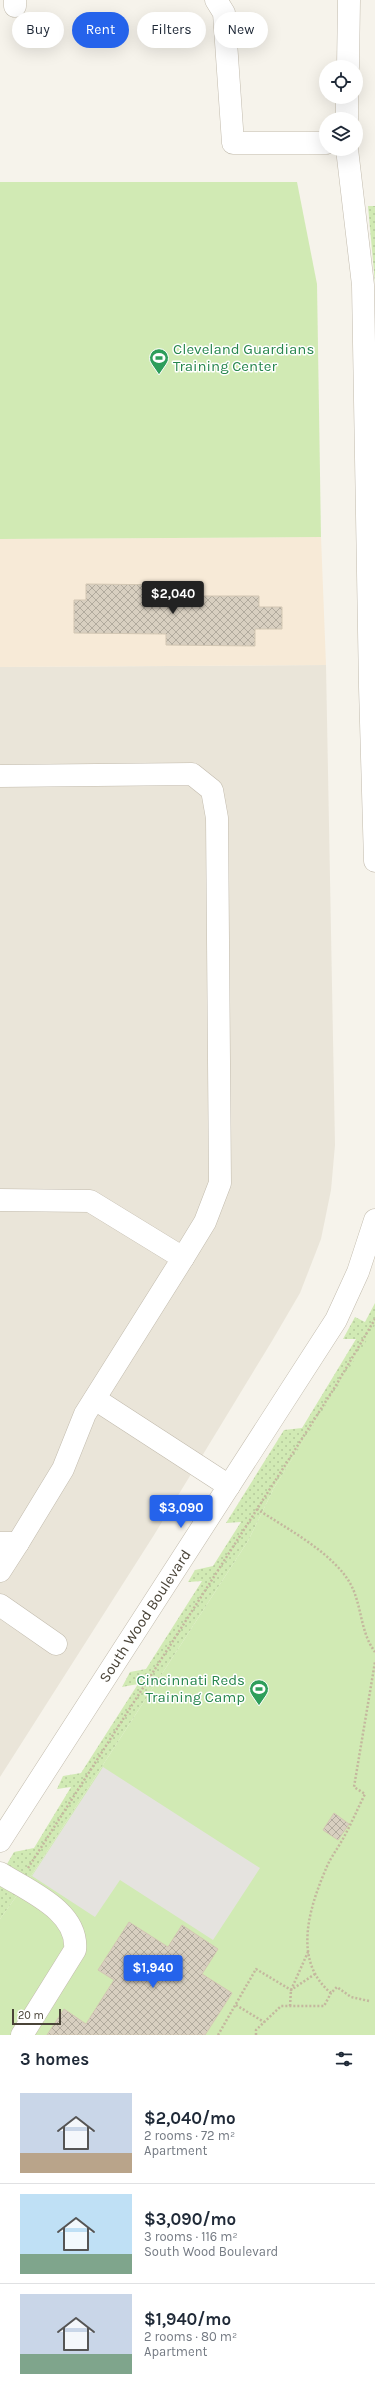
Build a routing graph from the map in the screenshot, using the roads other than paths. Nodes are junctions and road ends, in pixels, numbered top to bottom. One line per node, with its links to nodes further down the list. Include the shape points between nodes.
1 (216, 0): 4 (street, via 224,13 233,143)
2 (349, 0): 3 (street)
3 (348, 60)
4 (319, 143)
5 (348, 156): 7 (street, via 363,285)
6 (0, 776): 10 (street, via 192,774 212,790 217,818 220,1183 205,1222)
7 (375, 861)
8 (0, 1200): 10 (street, via 90,1200)
9 (375, 1220): 12 (street, South Wood Boulevard, via 358,1272 336,1320)
10 (184, 1258): 11 (street)
11 (95, 1399): 12 (street); 13 (street, via 85,1414 63,1469)
12 (229, 1486): 17 (street, South Wood Boulevard)
13 (9, 1543): 14 (street)
14 (0, 1571)
15 (0, 1605): 16 (street)
16 (56, 1644)
17 (0, 1841)
18 (9, 1878): 19 (street, via 55,1908 68,1920 76,1939 75,1950)
19 (22, 2035)

